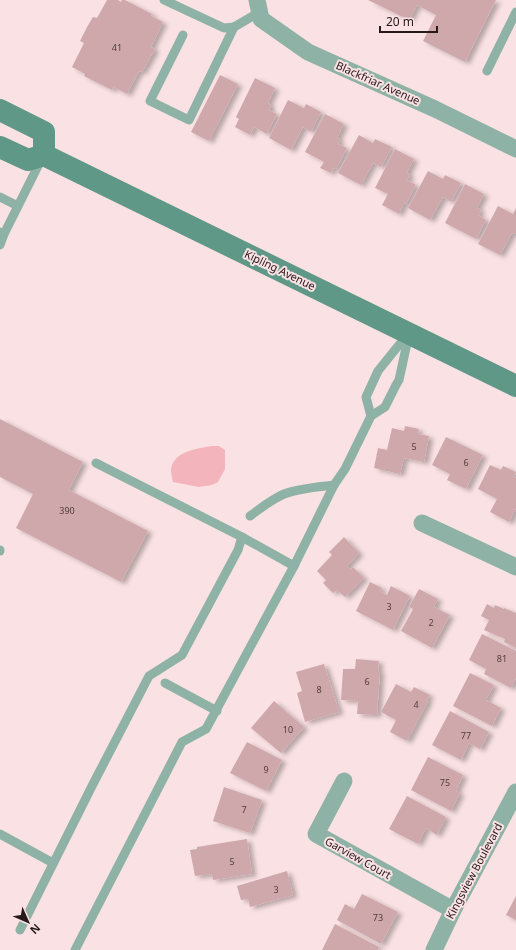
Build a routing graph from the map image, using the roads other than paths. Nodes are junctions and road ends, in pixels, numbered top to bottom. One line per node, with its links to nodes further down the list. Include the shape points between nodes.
1 (164, 0): 4 (lane, via 224,28)
2 (258, 6): 4 (lane); 9 (street, Blackfriar Avenue, via 261,19 308,52 435,109)
3 (516, 12): 6 (lane)
4 (234, 27): 5 (lane, via 189,120 150,101)
5 (183, 35)
6 (487, 71)
7 (0, 110): 10 (main road, via 42,131)
8 (0, 147): 10 (main road, via 28,160)
9 (516, 149)
10 (44, 155): 12 (lane); 15 (main road, Kipling Avenue)
11 (0, 197): 12 (lane)
12 (18, 206): 13 (lane)
13 (2, 233): 14 (lane)
14 (0, 245)
15 (409, 334): 16 (main road, Kipling Avenue); 17 (lane, via 399,380 385,407); 17 (lane, via 378,371 366,397)
16 (516, 386)
17 (371, 416): 19 (lane)
18 (96, 463): 22 (lane)
19 (334, 485): 20 (lane, via 283,494); 23 (lane)
20 (250, 516)
21 (422, 523): 24 (street)
22 (242, 537): 23 (lane); 30 (lane, via 238,550 182,655 149,676)
23 (294, 566): 26 (lane)
24 (516, 568)
25 (165, 683): 26 (lane)
26 (216, 711): 33 (lane, via 206,729 182,742)
27 (344, 781): 31 (street, Garview Court, via 316,834)
28 (515, 796): 31 (street, Kingsview Boulevard)
29 (0, 834): 30 (lane)
30 (53, 863): 32 (lane)
31 (453, 910): 34 (street, Kingsview Boulevard)
32 (20, 930)
33 (75, 950)
34 (434, 950)

